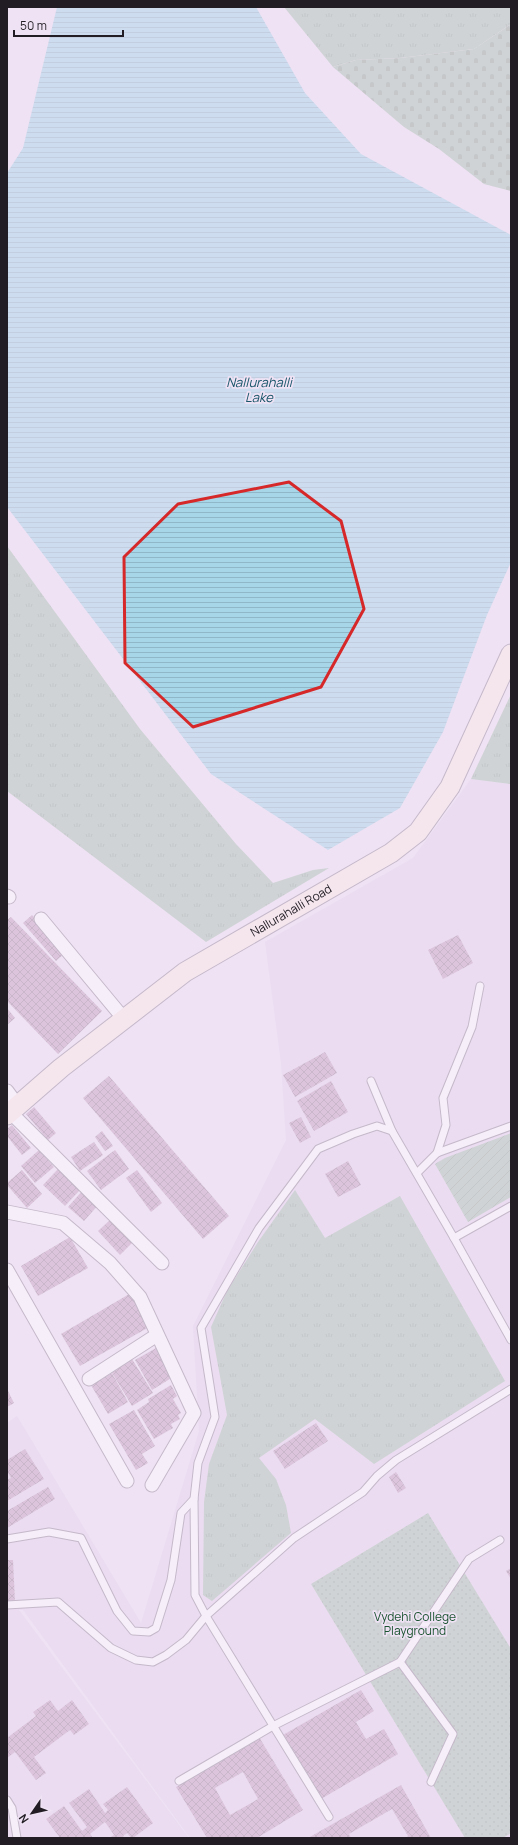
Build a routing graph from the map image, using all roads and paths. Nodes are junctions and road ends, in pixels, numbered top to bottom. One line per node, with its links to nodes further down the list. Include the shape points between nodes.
1 (511, 654): 4 (street, Nallurahalli Road, via 450,787 418,832 391,853 185,972)
2 (41, 919): 4 (street)
3 (480, 986): 9 (lane, via 472,1027 443,1098 446,1125)
4 (124, 1019): 6 (street, Nallurahalli Road)
5 (371, 1081): 8 (lane)
6 (10, 1106): 14 (street)
7 (511, 1126): 9 (lane)
8 (392, 1131): 10 (lane); 22 (lane, via 377,1126 318,1148 260,1228 201,1328 215,1417 198,1463)
9 (437, 1153): 10 (lane)
10 (417, 1173): 13 (lane)
11 (511, 1206): 13 (lane)
12 (7, 1212): 16 (street, via 63,1223 110,1263 140,1297)
13 (454, 1238): 17 (lane)
14 (162, 1263)
15 (7, 1270): 20 (street)
16 (157, 1335): 18 (street); 21 (street, via 194,1414)
17 (510, 1338)
18 (89, 1379)
19 (511, 1389): 26 (lane, via 396,1460 363,1492 294,1538)
20 (128, 1480)
21 (152, 1485)
22 (194, 1499): 23 (lane, via 181,1513 171,1580 156,1628 149,1632 133,1631 117,1611 81,1538 49,1532); 26 (lane, via 195,1595)
23 (7, 1539)
24 (500, 1540): 27 (lane, via 469,1559)
25 (7, 1605): 26 (lane, via 58,1602 111,1648 136,1660 153,1662 186,1640)
26 (206, 1616): 28 (lane)
27 (400, 1662): 28 (lane); 30 (lane, via 453,1734)
28 (273, 1726): 29 (lane); 32 (lane)
29 (179, 1781)
30 (431, 1782)
31 (7, 1800): 33 (lane, via 12,1808)
32 (328, 1817)
33 (18, 1838)

